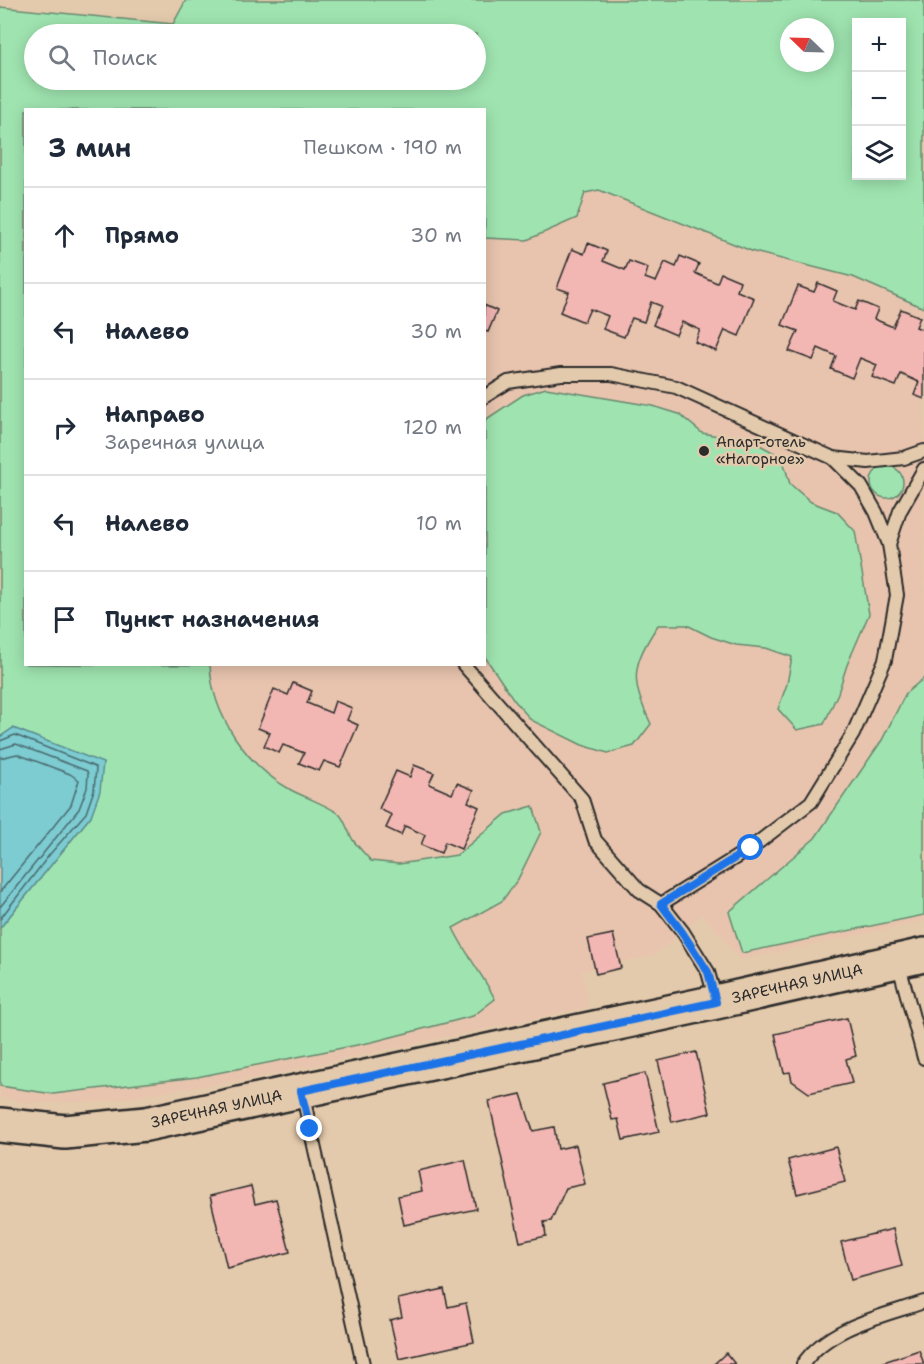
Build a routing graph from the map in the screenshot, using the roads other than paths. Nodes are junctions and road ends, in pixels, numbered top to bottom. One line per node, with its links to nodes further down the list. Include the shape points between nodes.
1 (486, 396): 3 (lane, via 508,382 561,374 611,374 676,387)
2 (924, 451): 3 (lane, via 904,458 868,462)
3 (833, 458): 5 (lane, via 861,486)
4 (924, 469): 5 (lane, via 900,511)
5 (888, 544): 7 (lane, via 897,595 885,660 854,734 811,802 751,848)
6 (465, 666): 7 (lane, via 582,799 595,840 639,890)
7 (661, 904): 9 (lane, via 708,972)
8 (911, 958): 9 (main road, ЗАРЕЧНАЯ УЛИЦА); 10 (lane)
9 (716, 1002): 11 (main road, ЗАРЕЧНАЯ УЛИЦА)
10 (924, 1058)
11 (301, 1091): 12 (main road, ЗАРЕЧНАЯ УЛИЦА, via 146,1124 65,1132); 14 (lane)
12 (0, 1125)
13 (924, 1302): 15 (lane, via 843,1331 820,1344)
14 (363, 1364)
15 (802, 1364)

